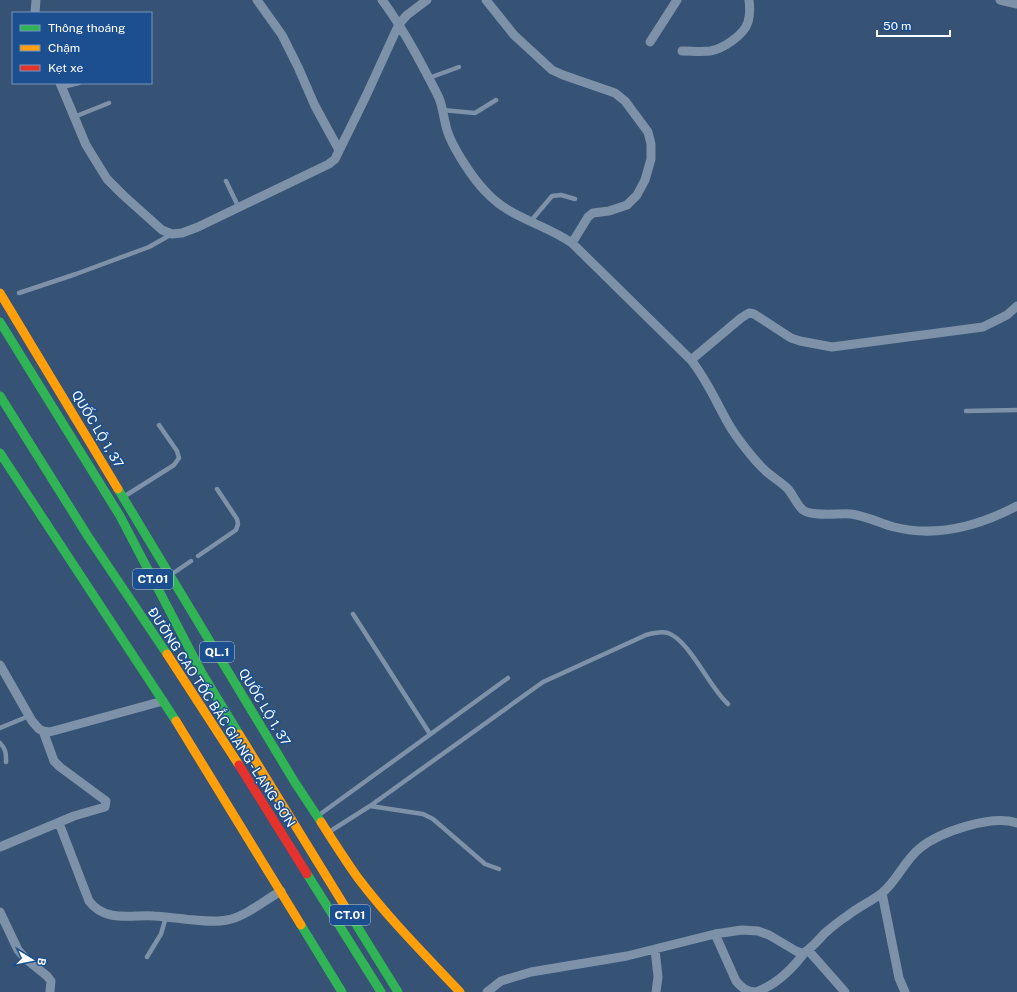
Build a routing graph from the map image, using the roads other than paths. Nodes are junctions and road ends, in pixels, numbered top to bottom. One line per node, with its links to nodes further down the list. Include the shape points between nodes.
1 (36, 0): 10 (street)
2 (257, 0): 21 (street, via 282,35)
3 (382, 0): 11 (street)
4 (427, 0): 11 (street)
5 (486, 0): 27 (street, via 514,35 552,70 615,93 625,101 648,132 651,159 645,180 636,195 627,205 593,213)
6 (678, 0): 12 (street)
7 (749, 0): 13 (street, via 748,21 728,44 711,51)
8 (1000, 0): 9 (street)
9 (1017, 4)
10 (35, 12)
11 (399, 24): 15 (street); 21 (street)
12 (650, 42)
13 (682, 51)
14 (459, 67): 15 (lane)
15 (429, 78): 19 (street)
16 (61, 85): 20 (street)
17 (496, 100): 19 (lane, via 475,113)
18 (109, 103): 20 (lane)
19 (442, 110): 25 (street, via 447,132 472,175 486,193 511,212)
20 (74, 117): 26 (street, via 86,145 107,179 162,230)
21 (339, 150): 24 (street, via 330,164)
22 (226, 181): 24 (lane)
23 (575, 199): 25 (lane, via 560,195 552,196)
24 (239, 208): 26 (street, via 198,227)
25 (530, 222): 27 (street)
26 (172, 234): 29 (lane, via 149,247)
27 (572, 243): 32 (street)
28 (0, 293): 39 (main road, QUỐC LỘ 1, 37 / QL.1)
29 (19, 293)
30 (1017, 306): 32 (street, via 1007,315 983,327 832,347 791,338 754,314 749,314)
31 (0, 322): 73 (main road, ĐƯỜNG CAO TỐC BẮC GIANG - LẠNG SƠN / CT.01, via 120,516 202,673)
32 (691, 360): 40 (street, via 702,374 728,424 767,473 788,489 805,511 853,514 894,527 913,531 933,531 968,527)
33 (0, 396): 72 (main road, ĐƯỜNG CAO TỐC BẮC GIANG - LẠNG SƠN / CT.01, via 89,538 237,761)
34 (1017, 410): 35 (lane)
35 (966, 411)
36 (159, 424): 39 (lane, via 177,450 179,458 174,464)
37 (0, 453): 47 (main road)
38 (216, 489): 41 (lane, via 238,524 236,530)
39 (124, 497): 43 (main road, QUỐC LỘ 1, 37 / QL.1)
40 (1017, 506)
41 (198, 556)
42 (191, 561): 43 (lane)
43 (171, 575): 56 (main road, QUỐC LỘ 1, 37 / QL.1, via 294,781)
44 (352, 614): 52 (lane)
45 (0, 665): 49 (street)
46 (508, 678): 52 (lane)
47 (163, 701): 51 (street, via 49,732); 62 (main road)
48 (728, 704): 55 (lane, via 676,638 667,633 656,632 543,682)
49 (29, 716): 50 (lane); 51 (street)
50 (0, 728)
51 (43, 731): 57 (street, via 54,761 106,801 105,807)
52 (430, 734): 56 (lane)
53 (0, 742): 54 (lane, via 5,748)
54 (6, 762)
55 (370, 806): 59 (lane); 61 (lane, via 423,814 433,819 485,864)
56 (318, 816): 59 (main road, QUỐC LỘ 1, 37 / QL.1)
57 (59, 822): 60 (street); 65 (street, via 94,908 113,915)
58 (1017, 823): 63 (street, via 1001,820 980,823 939,836 919,848)
59 (328, 833): 74 (main road, QUỐC LỘ 1, 37 / QL.1, via 378,903)
60 (0, 848)
61 (499, 869)
62 (281, 891): 65 (street, via 244,914 228,920); 71 (main road)
63 (882, 893): 68 (street, via 848,914); 79 (street)
64 (0, 912): 70 (street, via 18,950 47,976 50,981)
65 (166, 917): 69 (lane, via 161,934)
66 (715, 934): 67 (street); 68 (street, via 742,930 758,931 796,951); 77 (street, via 736,982 748,991)
67 (655, 949): 75 (street, via 524,974 501,982); 76 (street, via 658,977)
68 (807, 951): 77 (street, via 787,972); 78 (street)
69 (147, 957)
70 (50, 992)
71 (342, 992)
72 (381, 992)
73 (398, 992)
74 (460, 992)
75 (487, 992)
76 (656, 992)
77 (756, 992)
78 (844, 992)
79 (905, 992)

